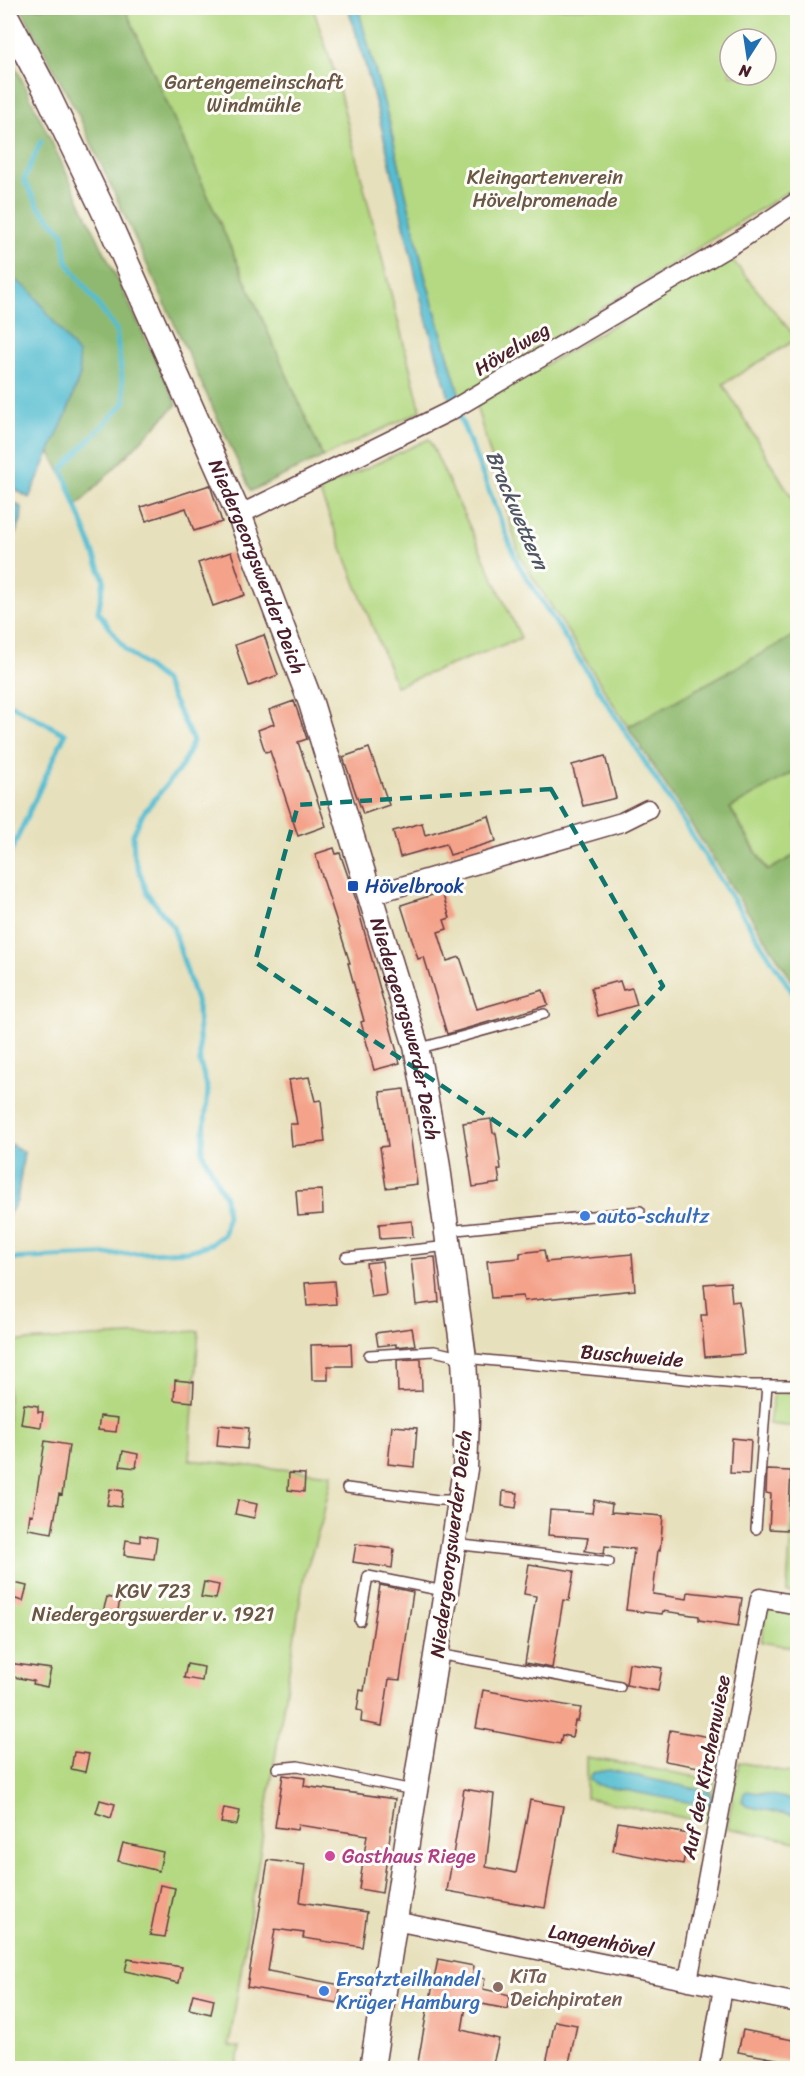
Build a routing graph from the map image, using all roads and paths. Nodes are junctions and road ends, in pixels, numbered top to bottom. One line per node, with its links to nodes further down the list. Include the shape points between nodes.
1 (8, 19): 3 (street, Niedergeorgswerder Deich, via 105,214)
2 (798, 201): 3 (street, Hövelweg, via 740,240 450,411)
3 (238, 515): 5 (street, Niedergeorgswerder Deich, via 310,703)
4 (648, 809): 5 (street, via 622,822)
5 (371, 895): 7 (street, Niedergeorgswerder Deich)
6 (544, 1014): 7 (lane)
7 (417, 1049): 9 (street, Niedergeorgswerder Deich)
8 (640, 1212): 9 (lane)
9 (448, 1239): 10 (lane); 12 (street, Niedergeorgswerder Deich)
10 (346, 1257)
11 (369, 1355): 12 (lane, Buschweide, via 434,1351)
12 (464, 1358): 13 (lane, Buschweide); 16 (street, Niedergeorgswerder Deich, via 467,1420)
13 (767, 1385): 14 (lane, Buschweide); 17 (lane)
14 (798, 1385)
15 (346, 1488): 16 (lane)
16 (460, 1500): 18 (street, Niedergeorgswerder Deich)
17 (756, 1529)
18 (454, 1544): 19 (lane); 20 (street, Niedergeorgswerder Deich)
19 (609, 1562)
20 (447, 1592): 22 (lane, via 369,1576); 23 (street, Niedergeorgswerder Deich)
21 (798, 1605): 28 (street, Auf der Kirchenwiese, via 760,1598)
22 (360, 1621)
23 (437, 1654): 24 (lane); 26 (street, Niedergeorgswerder Deich)
24 (620, 1687)
25 (277, 1768): 26 (lane, via 298,1766)
26 (415, 1790): 27 (street, Niedergeorgswerder Deich)
27 (395, 1922): 28 (street, Langenhövel); 31 (street, Niedergeorgswerder Deich)
28 (688, 1981): 29 (street, Langenhövel)
29 (723, 1988): 30 (street, Langenhövel); 32 (street)
30 (798, 2003)
31 (372, 2068)
32 (709, 2068)

